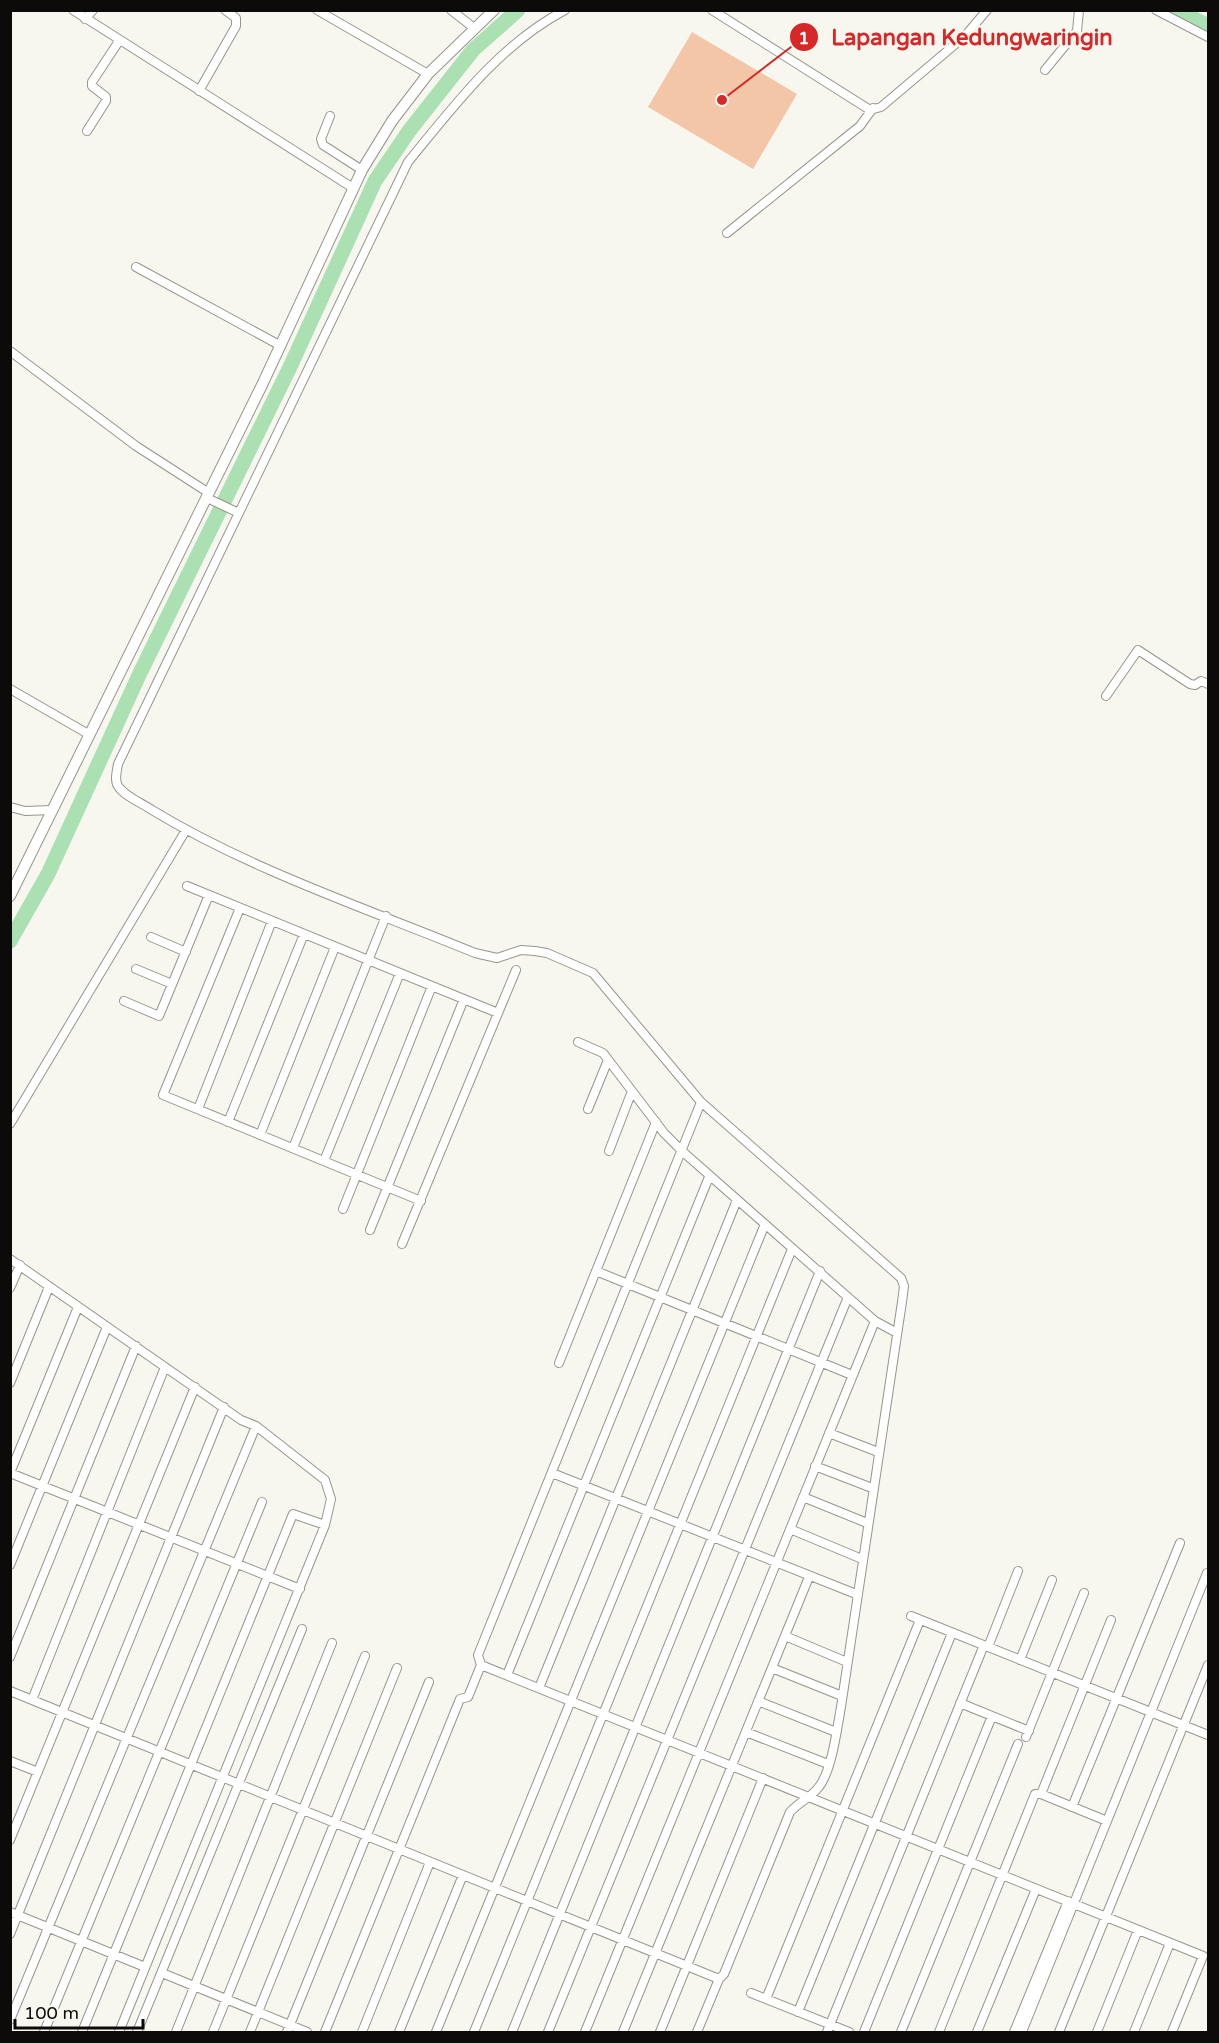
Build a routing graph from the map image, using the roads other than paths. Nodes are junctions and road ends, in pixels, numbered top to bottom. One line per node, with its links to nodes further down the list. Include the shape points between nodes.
1 (73, 10): 12 (street)
2 (93, 10): 12 (street)
3 (225, 10): 18 (street, via 236,18 236,26)
4 (317, 10): 17 (street)
5 (451, 10): 13 (street)
6 (494, 10): 13 (street)
7 (565, 10): 29 (street, via 520,39 462,95 408,162)
8 (712, 10): 19 (street, via 862,106)
9 (987, 10): 19 (street, via 964,36 881,107)
10 (1079, 10): 16 (street, via 1077,31)
11 (1156, 10): 14 (street)
12 (85, 19): 15 (street)
13 (474, 28): 17 (street)
14 (1209, 37)
15 (119, 42): 18 (street); 21 (street, via 92,82 106,101)
16 (1045, 70)
17 (428, 74): 22 (street)
18 (199, 92): 23 (street)
19 (873, 108): 24 (street, via 860,126)
20 (330, 116): 22 (street, via 321,139 323,145)
21 (87, 130)
22 (362, 170): 23 (street)
23 (352, 188): 26 (street)
24 (727, 233)
25 (136, 267): 26 (street)
26 (281, 346): 28 (street)
27 (10, 351): 28 (street)
28 (209, 497): 29 (street); 33 (street)
29 (235, 511): 36 (street, via 117,770 118,786 128,795)
30 (1209, 684): 32 (street, via 1190,684 1138,650)
31 (10, 688): 33 (street)
32 (1106, 696)
33 (90, 735): 35 (street)
34 (10, 807): 35 (street)
35 (52, 810): 39 (street)
36 (186, 830): 41 (street); 64 (street)
37 (187, 886): 38 (street)
38 (209, 895): 40 (street); 46 (street)
39 (10, 896)
40 (240, 908): 42 (street); 60 (street, via 163,1095)
41 (386, 916): 47 (street); 59 (street, via 489,957 535,951 593,973)
42 (272, 921): 43 (street); 60 (street)
43 (304, 934): 45 (street); 62 (street)
44 (150, 937): 46 (street)
45 (335, 946): 47 (street); 65 (street)
46 (186, 952): 51 (street)
47 (368, 960): 50 (street); 66 (street)
48 (136, 969): 51 (street)
49 (516, 970): 55 (street)
50 (400, 973): 52 (street); 69 (street)
51 (172, 984): 54 (street, via 159,1016)
52 (432, 986): 53 (street); 70 (street)
53 (464, 999): 55 (street); 72 (street)
54 (124, 1002)
55 (498, 1013): 74 (street)
56 (578, 1042): 57 (street, via 603,1053)
57 (608, 1060): 58 (street); 61 (street)
58 (632, 1091): 63 (street); 67 (street)
59 (701, 1102): 68 (street); 94 (street, via 896,1273 904,1286)
60 (198, 1109): 62 (street)
61 (588, 1109)
62 (228, 1122): 65 (street)
63 (656, 1122): 68 (street); 82 (street)
64 (10, 1124)
65 (260, 1135): 66 (street)
66 (293, 1148): 69 (street)
67 (609, 1151)
68 (681, 1151): 71 (street); 84 (street)
69 (324, 1161): 70 (street)
70 (356, 1174): 72 (street); 75 (street)
71 (709, 1177): 73 (street); 88 (street)
72 (388, 1187): 74 (street); 77 (street)
73 (737, 1200): 76 (street); 90 (street)
74 (421, 1201): 78 (street)
75 (342, 1209)
76 (765, 1224): 79 (street); 92 (street)
77 (370, 1230)
78 (402, 1244)
79 (792, 1249): 83 (street); 95 (street)
80 (10, 1259): 81 (street)
81 (20, 1265): 85 (street); 86 (street)
82 (596, 1271): 84 (street); 99 (street)
83 (820, 1271): 87 (street); 97 (street)
84 (628, 1284): 88 (street); 110 (street)
85 (49, 1287): 89 (street); 102 (street)
86 (10, 1288)
87 (848, 1296): 91 (street); 98 (street)
88 (660, 1297): 90 (street); 112 (street)
89 (78, 1307): 93 (street); 109 (street)
90 (693, 1310): 92 (street); 116 (street)
91 (875, 1321): 94 (street); 101 (street)
92 (725, 1323): 95 (street); 118 (street)
93 (107, 1327): 96 (street); 111 (street)
94 (897, 1333): 107 (street)
95 (756, 1336): 97 (street); 122 (street)
96 (136, 1346): 100 (street); 115 (street)
97 (788, 1349): 98 (street); 125 (street)
98 (821, 1362): 101 (street); 128 (street)
99 (559, 1363)
100 (165, 1367): 103 (street); 119 (street)
101 (852, 1375): 106 (street)
102 (10, 1383)
103 (195, 1387): 104 (street); 121 (street)
104 (224, 1407): 105 (street); 126 (street)
105 (256, 1426): 123 (street, via 325,1480 331,1499); 129 (street)
106 (829, 1433): 107 (street); 108 (street)
107 (878, 1452): 113 (street)
108 (815, 1466): 113 (street); 114 (street)
109 (11, 1473): 111 (street)
110 (552, 1473): 112 (street); 154 (street, via 478,1655)
111 (43, 1486): 115 (street); 133 (street)
112 (584, 1486): 116 (street); 159 (street)
113 (872, 1488): 120 (street)
114 (802, 1497): 120 (street); 124 (street)
115 (74, 1498): 119 (street); 151 (street)
116 (616, 1498): 118 (street); 162 (street)
117 (262, 1502): 132 (street)
118 (648, 1511): 122 (street); 167 (street)
119 (107, 1512): 121 (street); 166 (street)
120 (867, 1523): 130 (street)
121 (139, 1524): 126 (street); 170 (street)
122 (681, 1524): 125 (street); 172 (street)
123 (325, 1525): 136 (street, via 293,1514); 139 (street)
124 (790, 1529): 130 (street); 131 (street)
125 (712, 1536): 128 (street); 176 (street)
126 (171, 1537): 129 (street); 175 (street)
127 (1180, 1543): 165 (street)
128 (745, 1549): 131 (street); 181 (street)
129 (205, 1551): 132 (street); 180 (street)
130 (862, 1559): 141 (street)
131 (776, 1563): 137 (street); 184 (street)
132 (236, 1564): 136 (street); 183 (street)
133 (10, 1565)
134 (1018, 1571): 149 (street)
135 (1207, 1572): 171 (street)
136 (268, 1576): 139 (street); 187 (street)
137 (809, 1577): 141 (street); 147 (street)
138 (1052, 1580): 152 (street)
139 (300, 1589): 190 (street)
140 (1084, 1593): 158 (street)
141 (856, 1594): 153 (street)
142 (911, 1616): 143 (street)
143 (920, 1620): 146 (street); 197 (street)
144 (1111, 1620): 161 (street)
145 (302, 1629): 192 (street)
146 (952, 1632): 149 (street); 200 (street)
147 (784, 1636): 153 (street); 157 (street)
148 (332, 1643): 195 (street)
149 (986, 1646): 152 (street); 169 (street)
150 (365, 1656): 198 (street)
151 (10, 1658)
152 (1020, 1660): 158 (street)
153 (847, 1662): 164 (street)
154 (481, 1665): 159 (street); 205 (street, via 468,1697 460,1699)
155 (1209, 1665): 174 (street)
156 (397, 1668): 201 (street)
157 (772, 1668): 164 (street); 168 (street)
158 (1052, 1673): 161 (street); 173 (street, via 1028,1734)
159 (507, 1675): 162 (street)
160 (429, 1682): 202 (street)
161 (1084, 1686): 165 (street); 193 (street)
162 (539, 1688): 167 (street)
163 (10, 1691): 166 (street)
164 (842, 1696): 178 (street)
165 (1116, 1698): 171 (street); 196 (street)
166 (32, 1700): 170 (street)
167 (572, 1701): 172 (street); 211 (street)
168 (758, 1701): 177 (street); 178 (street)
169 (960, 1703): 173 (street); 203 (street)
170 (62, 1712): 175 (street); 189 (street)
171 (1150, 1712): 174 (street); 199 (street)
172 (604, 1714): 176 (street); 213 (street)
173 (992, 1716): 206 (street)
174 (1184, 1725): 179 (street); 217 (street)
175 (95, 1726): 180 (street); 215 (street)
176 (636, 1726): 181 (street); 216 (street)
177 (746, 1732): 186 (street); 188 (street)
178 (836, 1732): 186 (street)
179 (1209, 1735)
180 (127, 1739): 183 (street); 219 (street)
181 (668, 1739): 184 (street); 218 (street)
182 (1018, 1744): 208 (street)
183 (159, 1752): 187 (street); 223 (street)
184 (699, 1753): 188 (street); 222 (street)
185 (10, 1761): 189 (street)
186 (828, 1764): 194 (street, via 820,1786)
187 (191, 1765): 190 (street); 225 (street)
188 (732, 1766): 191 (street); 226 (street)
189 (38, 1772): 204 (street)
190 (224, 1778): 192 (street); 228 (street)
191 (763, 1778): 194 (street); 227 (street)
192 (239, 1784): 195 (street); 229 (street)
193 (1041, 1794): 196 (street); 210 (street, via 1035,1794)
194 (810, 1796): 197 (street); 230 (street, via 790,1812)
195 (270, 1797): 198 (street); 231 (street)
196 (1072, 1807): 199 (street)
197 (843, 1809): 200 (street); 234 (street)
198 (303, 1810): 201 (street); 233 (street)
199 (1107, 1821): 214 (street)
200 (874, 1822): 203 (street); 236 (street)
201 (335, 1823): 202 (street); 235 (street)
202 (366, 1836): 205 (street); 238 (street)
203 (906, 1836): 206 (street); 239 (street)
204 (10, 1840)
205 (399, 1849): 207 (street); 248 (street)
206 (939, 1849): 208 (street); 260 (street)
207 (430, 1862): 209 (street); 249 (street)
208 (970, 1862): 210 (street); 261 (street)
209 (462, 1875): 211 (street); 250 (street)
210 (1003, 1875): 212 (street); 262 (street)
211 (495, 1888): 213 (street); 251 (street)
212 (1036, 1889): 214 (street); 263 (street)
213 (528, 1902): 216 (street); 252 (street)
214 (1071, 1903): 217 (street); 264 (street); 265 (street)
215 (14, 1914): 219 (street); 221 (street)
216 (560, 1915): 218 (street); 253 (street)
217 (1106, 1917): 220 (street); 266 (street)
218 (591, 1927): 222 (street); 254 (street)
219 (48, 1928): 223 (street); 237 (street)
220 (1138, 1930): 224 (street); 267 (street)
221 (10, 1934)
222 (623, 1940): 226 (street); 255 (street)
223 (81, 1941): 225 (street); 240 (street)
224 (1170, 1942): 268 (street); 269 (street, via 1203,1956)
225 (114, 1954): 228 (street); 241 (street)
226 (655, 1954): 227 (street); 256 (street)
227 (687, 1966): 230 (street); 257 (street)
228 (145, 1967): 242 (street)
229 (162, 1973): 231 (street); 243 (street)
230 (719, 1979): 258 (street)
231 (194, 1986): 233 (street); 244 (street)
232 (752, 1993): 234 (street)
233 (226, 1999): 235 (street); 245 (street)
234 (766, 1999): 236 (street)
235 (258, 2012): 238 (street); 246 (street)
236 (798, 2012): 239 (street)
237 (10, 2020)
238 (288, 2029): 247 (street)
239 (829, 2029): 259 (street)
240 (44, 2032)
241 (82, 2032)
242 (119, 2032)
243 (137, 2032)
244 (176, 2032)
245 (213, 2032)
246 (250, 2032)
247 (307, 2032)
248 (325, 2032)
249 (362, 2032)
250 (399, 2032)
251 (436, 2032)
252 (474, 2032)
253 (512, 2032)
254 (548, 2032)
255 (585, 2032)
256 (623, 2032)
257 (660, 2032)
258 (697, 2032)
259 (849, 2032)
260 (864, 2032)
261 (901, 2032)
262 (939, 2032)
263 (977, 2032)
264 (1014, 2032)
265 (1022, 2032)
266 (1059, 2032)
267 (1097, 2032)
268 (1134, 2032)
269 (1172, 2032)

